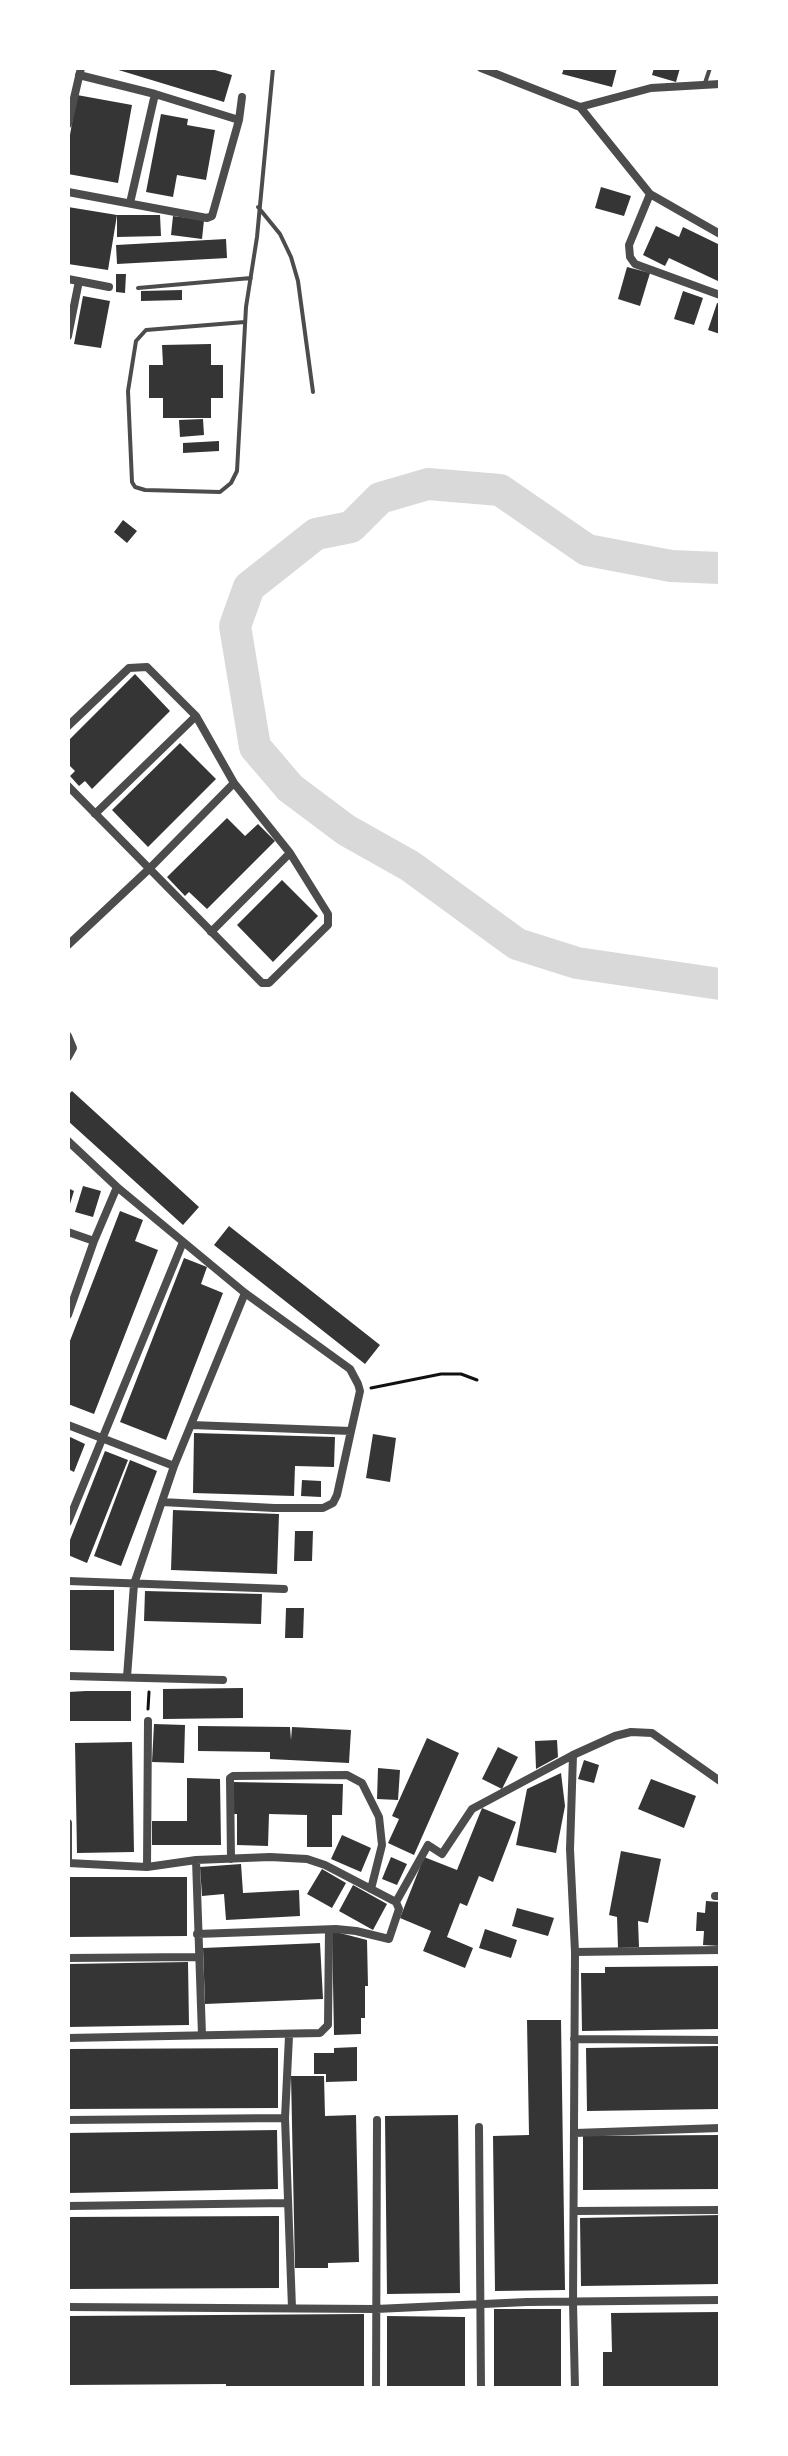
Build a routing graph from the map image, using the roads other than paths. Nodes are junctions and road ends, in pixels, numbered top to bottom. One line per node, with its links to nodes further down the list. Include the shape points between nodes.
1 (273, 68): 16 (lane)
2 (481, 68): 10 (street)
3 (710, 68): 5 (lane)
4 (80, 71): 7 (street); 9 (street)
5 (705, 83): 6 (street); 10 (street, via 651,88)
6 (720, 84)
7 (155, 94): 11 (street); 15 (street)
8 (242, 97): 11 (street)
9 (70, 103): 12 (street)
10 (580, 107): 14 (street)
11 (239, 120): 15 (street, via 212,216)
12 (68, 124)
13 (68, 192): 15 (street)
14 (650, 194): 17 (street); 23 (street, via 629,245 630,257 635,264)
15 (130, 203)
16 (258, 207): 18 (lane); 26 (lane, via 280,234 295,269)
17 (720, 234)
18 (251, 278): 22 (lane); 24 (lane)
19 (68, 279): 20 (street)
20 (79, 281): 21 (street); 25 (street)
21 (109, 287)
22 (138, 288)
23 (720, 295)
24 (245, 322): 24 (lane, via 235,478 220,492 135,487 128,391 136,341 146,330)
25 (68, 336)
26 (313, 392)
27 (196, 716): 28 (street, via 147,667 139,666 129,668); 29 (street); 31 (street)
28 (68, 726)
29 (234, 783): 32 (street); 33 (street)
30 (68, 786): 31 (street)
31 (95, 814): 33 (street)
32 (290, 853): 34 (street); 34 (street, via 328,925 269,983 262,983)
33 (149, 869): 34 (street); 35 (street)
34 (211, 932)
35 (68, 945)
36 (68, 1036): 37 (street, via 73,1048)
37 (68, 1057)
38 (68, 1141): 39 (street)
39 (117, 1187): 41 (street); 42 (street)
40 (68, 1232): 41 (street)
41 (94, 1241): 44 (street)
42 (183, 1242): 43 (street); 48 (street)
43 (245, 1293): 46 (street); 47 (street, via 350,1369 360,1391)
44 (68, 1315)
45 (68, 1425): 48 (street)
46 (191, 1425): 47 (street); 49 (street)
47 (351, 1431): 50 (street, via 337,1495 323,1508)
48 (101, 1437): 49 (street); 51 (street)
49 (174, 1466): 50 (street)
50 (162, 1502): 53 (street)
51 (68, 1522)
52 (68, 1581): 53 (street)
53 (134, 1584): 54 (street); 56 (street)
54 (284, 1589)
55 (68, 1676): 56 (street)
56 (127, 1677): 57 (street)
57 (223, 1680)
58 (148, 1721): 65 (street)
59 (573, 1755): 60 (street, via 615,1736 652,1733); 67 (street, via 472,1809 442,1854 428,1845); 71 (street)
60 (720, 1781)
61 (68, 1823): 64 (street)
62 (231, 1859): 63 (street); 66 (street, via 307,1859); 66 (street, via 233,1776 347,1775 362,1783 379,1817 382,1845)
63 (196, 1860): 65 (street); 69 (street)
64 (68, 1863): 65 (street)
65 (147, 1867)
66 (371, 1889): 67 (street)
67 (396, 1902): 68 (street, via 399,1909 389,1939)
68 (329, 1930): 69 (street); 75 (street, via 328,2025 320,2033)
69 (197, 1934): 72 (street)
70 (720, 1950): 71 (street)
71 (575, 1952): 77 (street)
72 (198, 1957): 73 (street); 74 (street)
73 (68, 1958)
74 (202, 2035): 75 (street); 76 (street)
75 (289, 2036): 79 (street)
76 (68, 2038)
77 (574, 2039): 78 (street); 84 (street)
78 (720, 2040)
79 (285, 2118): 80 (street); 85 (street)
80 (68, 2120)
81 (377, 2120): 94 (street)
82 (479, 2127): 91 (street)
83 (720, 2128): 84 (street)
84 (575, 2133): 88 (street)
85 (287, 2203): 86 (street); 93 (street)
86 (68, 2206)
87 (720, 2210): 88 (street)
88 (575, 2211): 90 (street)
89 (720, 2300): 90 (street)
90 (573, 2303): 91 (street); 97 (street)
91 (481, 2306): 94 (street); 96 (street)
92 (68, 2307): 93 (street)
93 (292, 2308): 94 (street)
94 (376, 2309): 95 (street)
95 (376, 2388)
96 (481, 2388)
97 (575, 2388)

